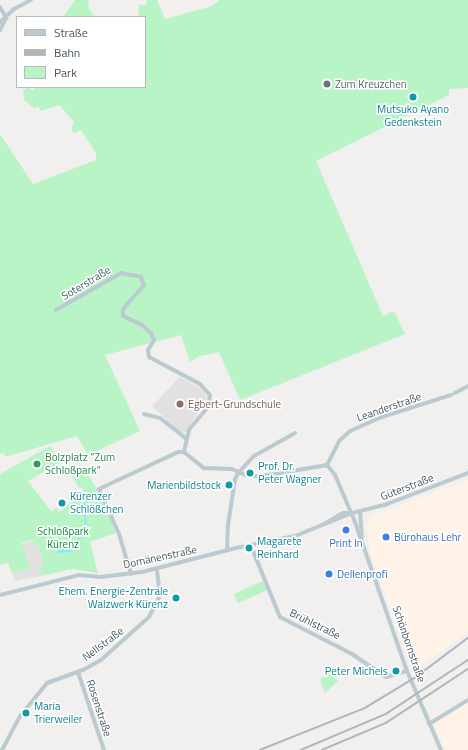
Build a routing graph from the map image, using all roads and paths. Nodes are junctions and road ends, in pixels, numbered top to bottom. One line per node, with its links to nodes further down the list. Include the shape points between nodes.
1 (31, 0): 3 (street, via 14,9)
2 (0, 7): 3 (street)
3 (6, 18): 4 (street); 5 (street)
4 (0, 22)
5 (0, 30)
6 (56, 310): 10 (street, Soterstraße, via 121,273 141,277 144,285 123,309 124,316 151,333 154,340 148,350 149,357 200,384 210,395 208,407 194,422)
7 (468, 386): 12 (street, Leanderstraße, via 453,394 379,418 350,431 339,441)
8 (144, 414): 10 (street, via 160,418)
9 (295, 433): 13 (street, via 254,456)
10 (186, 438): 11 (street, Soterstraße)
11 (184, 452): 13 (street, via 199,466); 21 (street, via 172,454 99,489 119,534)
12 (327, 465): 13 (street, via 263,476 248,476); 16 (street, Schönbornstraße, via 335,476)
13 (239, 472): 19 (street, via 235,479 228,525)
14 (468, 473): 15 (street, Güterstraße, via 387,504)
15 (360, 511): 16 (street, Güterstraße); 17 (street, Schönbornstraße)
16 (352, 514): 17 (street, Schönbornstraße); 18 (street, Domänenstraße, via 295,536)
17 (362, 544): 23 (street, Schönbornstraße)
18 (251, 546): 19 (street, Domänenstraße); 23 (street, Brühlstraße, via 280,617 352,654 382,675 394,677)
19 (228, 550): 20 (street, Domänenstraße)
20 (157, 569): 21 (street, Domänenstraße); 24 (street, Nellstraße, via 159,600 149,617 101,660)
21 (131, 574): 22 (street, Domänenstraße, via 101,577 79,575)
22 (0, 595)
23 (407, 671): 26 (street, Schönbornstraße)
24 (78, 672): 27 (street, Nellstraße, via 50,681 42,689 14,725); 28 (street, Rosenstraße)
25 (468, 700): 26 (street)
26 (429, 724): 29 (street, Schönbornstraße)
27 (2, 750)
28 (104, 750)
29 (441, 750)

